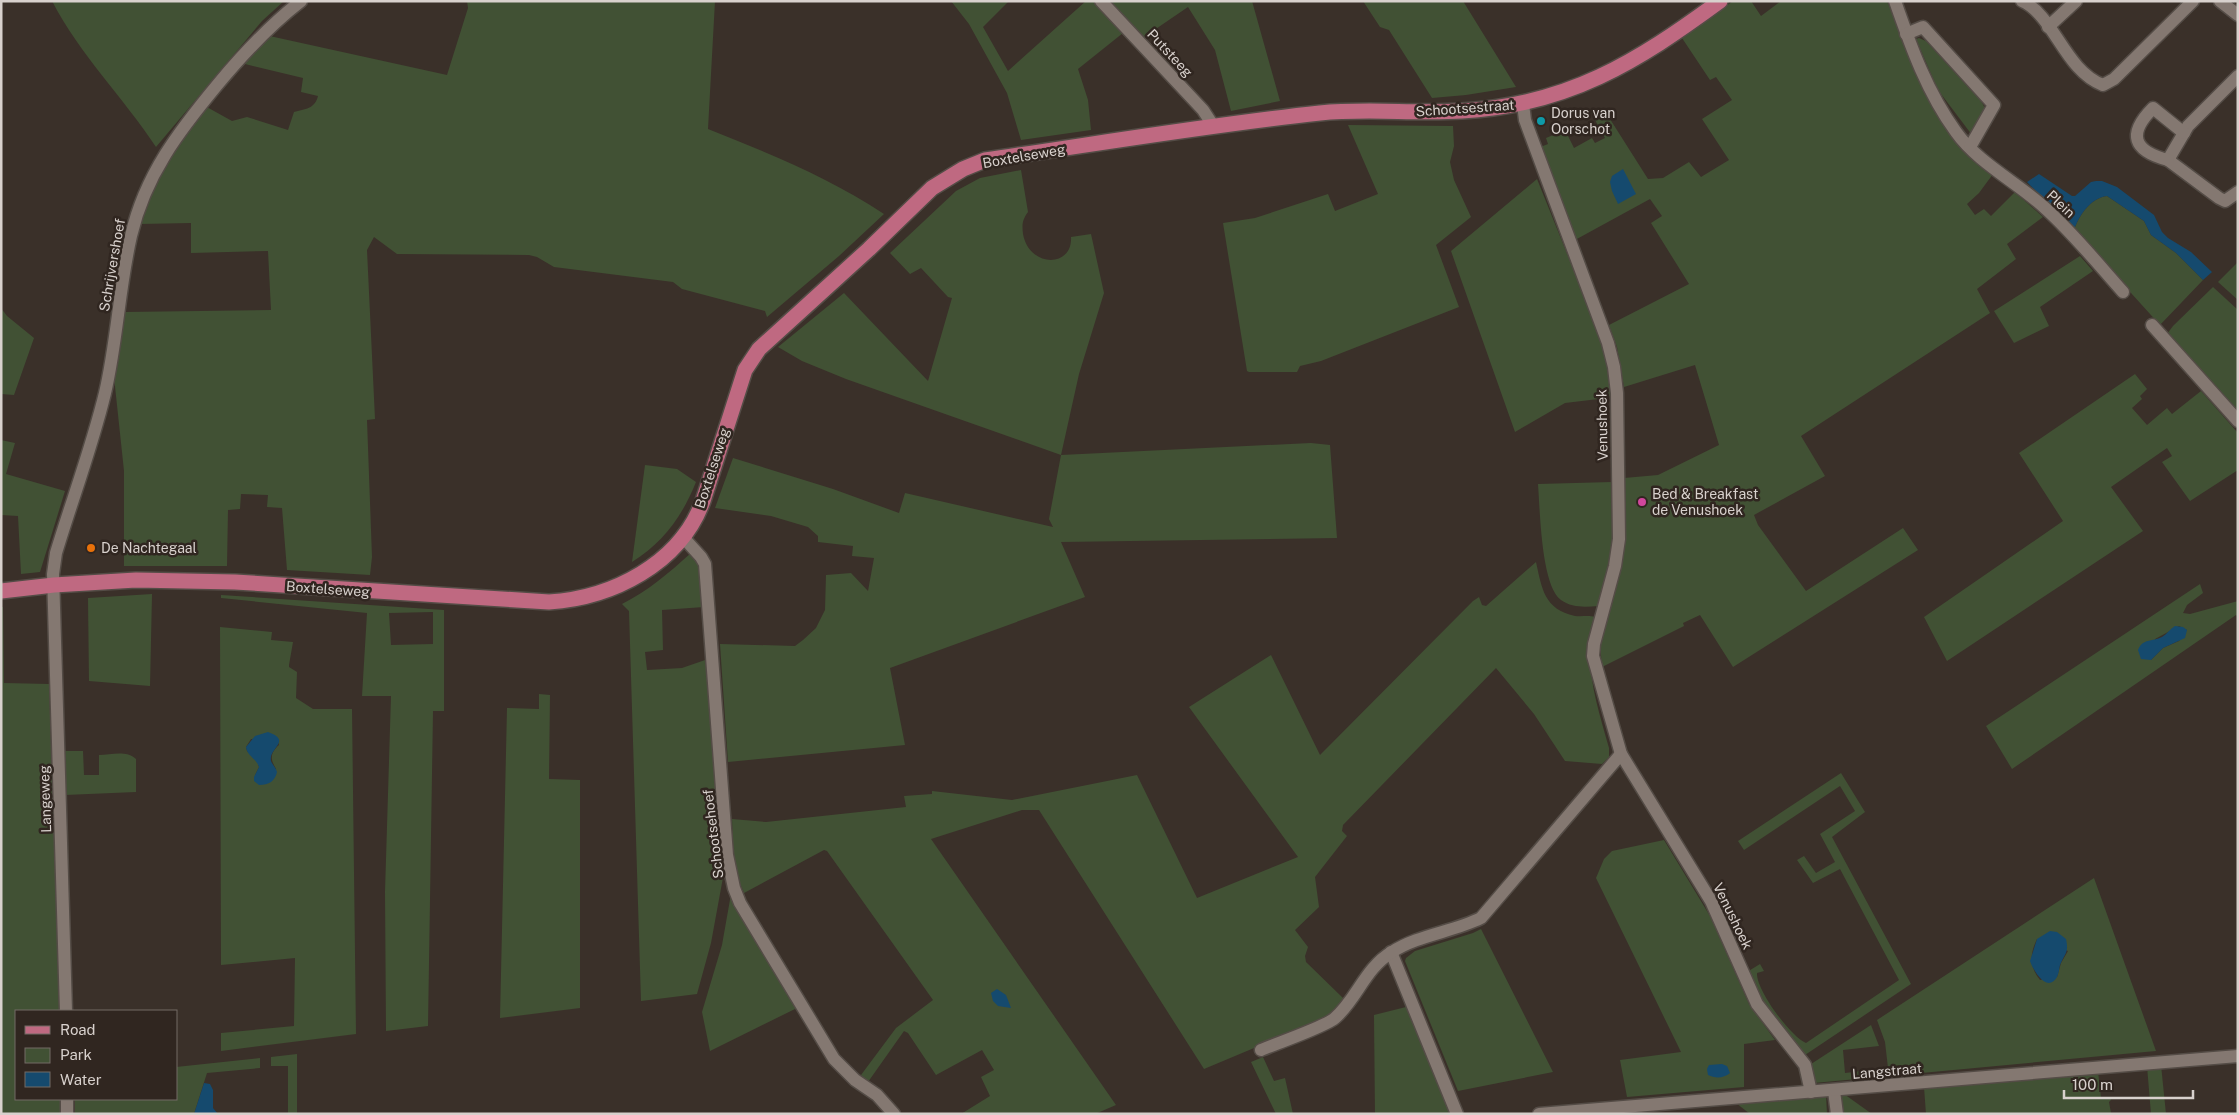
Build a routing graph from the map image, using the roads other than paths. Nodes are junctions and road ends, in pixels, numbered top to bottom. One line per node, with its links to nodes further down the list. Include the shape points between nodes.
1 (301, 1): 23 (street, Schrijvershoef, via 257,40 224,77 171,143 152,176 131,237 108,377 56,553)
2 (1101, 1): 14 (street, Putsteeg, via 1203,110)
3 (1720, 1): 13 (main road, Schootsestraat, via 1668,40 1627,64 1580,85)
4 (1895, 1): 11 (street, Plein)
5 (2022, 1): 10 (street, via 2029,4)
6 (2076, 1): 10 (street)
7 (2193, 1): 10 (street, via 2114,80 2103,84 2074,64)
8 (2220, 1): 9 (street)
9 (2238, 14)
10 (2048, 26)
11 (1906, 34): 16 (street, Plein, via 1934,96 1956,133); 16 (street, via 1924,27 1994,106)
12 (2238, 76): 15 (street)
13 (1522, 104): 14 (main road, Schootsestraat, via 1454,112 1322,112); 25 (street, Venushoek, via 1614,366 1619,539 1593,656)
14 (1214, 127): 22 (main road, Boxtelseweg, via 985,160 932,188 759,349 745,370 700,510)
15 (2184, 133): 17 (street); 17 (street, via 2153,108 2141,120 2138,143 2143,150)
16 (1970, 147): 19 (street, Plein, via 2045,208)
17 (2168, 160): 18 (street, via 2225,201)
18 (2238, 192)
19 (2123, 292)
20 (2152, 325): 21 (street)
21 (2238, 421)
22 (682, 536): 23 (main road, Boxtelseweg, via 663,557 623,584 565,601 398,594 235,582 136,580); 34 (street, Schootsehoef, via 705,564 727,855 734,888 834,1058)
23 (54, 585): 24 (main road, Boxtelseweg); 27 (street, Langeweg)
24 (1, 591)
25 (1621, 754): 26 (street, via 1481,918); 31 (street, Venushoek, via 1711,901 1757,1004 1805,1065)
26 (1391, 952): 28 (street, via 1368,973 1334,1020); 35 (street)
27 (66, 1010)
28 (1261, 1050)
29 (2238, 1056): 30 (street, Langstraat)
30 (1834, 1090): 31 (street, Langstraat); 37 (street)
31 (1811, 1092): 36 (street, Langstraat)
32 (67, 1100): 33 (street)
33 (67, 1114)
34 (894, 1114)
35 (1457, 1114)
36 (1539, 1114)
37 (1837, 1114)

